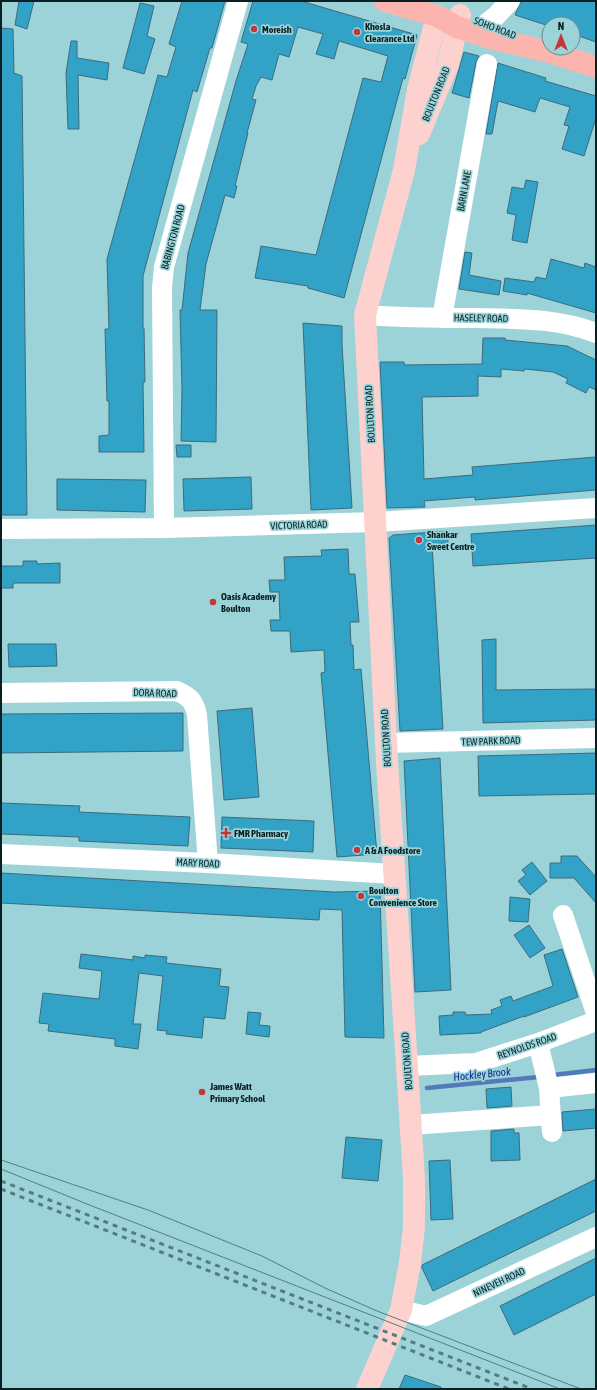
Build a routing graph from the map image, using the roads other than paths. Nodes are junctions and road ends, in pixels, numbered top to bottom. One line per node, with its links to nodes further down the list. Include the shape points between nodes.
1 (238, 1): 18 (street, BABINGTON ROAD, via 164,267)
2 (385, 1): 4 (highway, SOHO ROAD)
3 (510, 1): 6 (street)
4 (437, 16): 5 (highway, SOHO ROAD); 12 (main road, BOULTON ROAD, via 418,90)
5 (459, 21): 6 (highway, SOHO ROAD); 8 (highway, SOHO ROAD, via 490,38); 12 (main road, BOULTON ROAD, via 448,64)
6 (487, 23): 7 (highway, SOHO ROAD)
7 (541, 48)
8 (541, 50)
9 (562, 56): 11 (highway, SOHO ROAD)
10 (487, 64): 14 (street, BARN LANE)
11 (596, 67)
12 (404, 170): 13 (main road, BOULTON ROAD)
13 (365, 315): 14 (street, HASELEY ROAD); 17 (main road, BOULTON ROAD)
14 (442, 318): 15 (street, HASELEY ROAD, via 533,319)
15 (596, 333)
16 (596, 508): 17 (street, VICTORIA ROAD)
17 (376, 522): 18 (street, VICTORIA ROAD); 22 (main road, BOULTON ROAD)
18 (164, 528): 19 (street, VICTORIA ROAD)
19 (1, 529)
20 (1, 693): 24 (street, DORA ROAD, via 177,691 187,696 197,714)
21 (596, 738): 22 (street, TEW PARK ROAD)
22 (386, 744): 25 (main road, BOULTON ROAD)
23 (1, 854): 24 (street, MARY ROAD)
24 (208, 863): 25 (street, MARY ROAD)
25 (394, 874): 30 (main road, BOULTON ROAD)
26 (563, 915): 27 (street)
27 (596, 1013)
28 (596, 1021): 29 (street, REYNOLDS ROAD)
29 (538, 1043): 30 (street, REYNOLDS ROAD, via 476,1063); 32 (street)
30 (407, 1066): 33 (main road, BOULTON ROAD)
31 (596, 1083): 32 (street)
32 (549, 1088): 33 (street, via 552,1124)
33 (411, 1125): 35 (main road, BOULTON ROAD, via 414,1227)
34 (596, 1237): 35 (street, NINEVEH ROAD, via 426,1316)
35 (401, 1310): 36 (main road, BOULTON ROAD)
36 (367, 1389)

